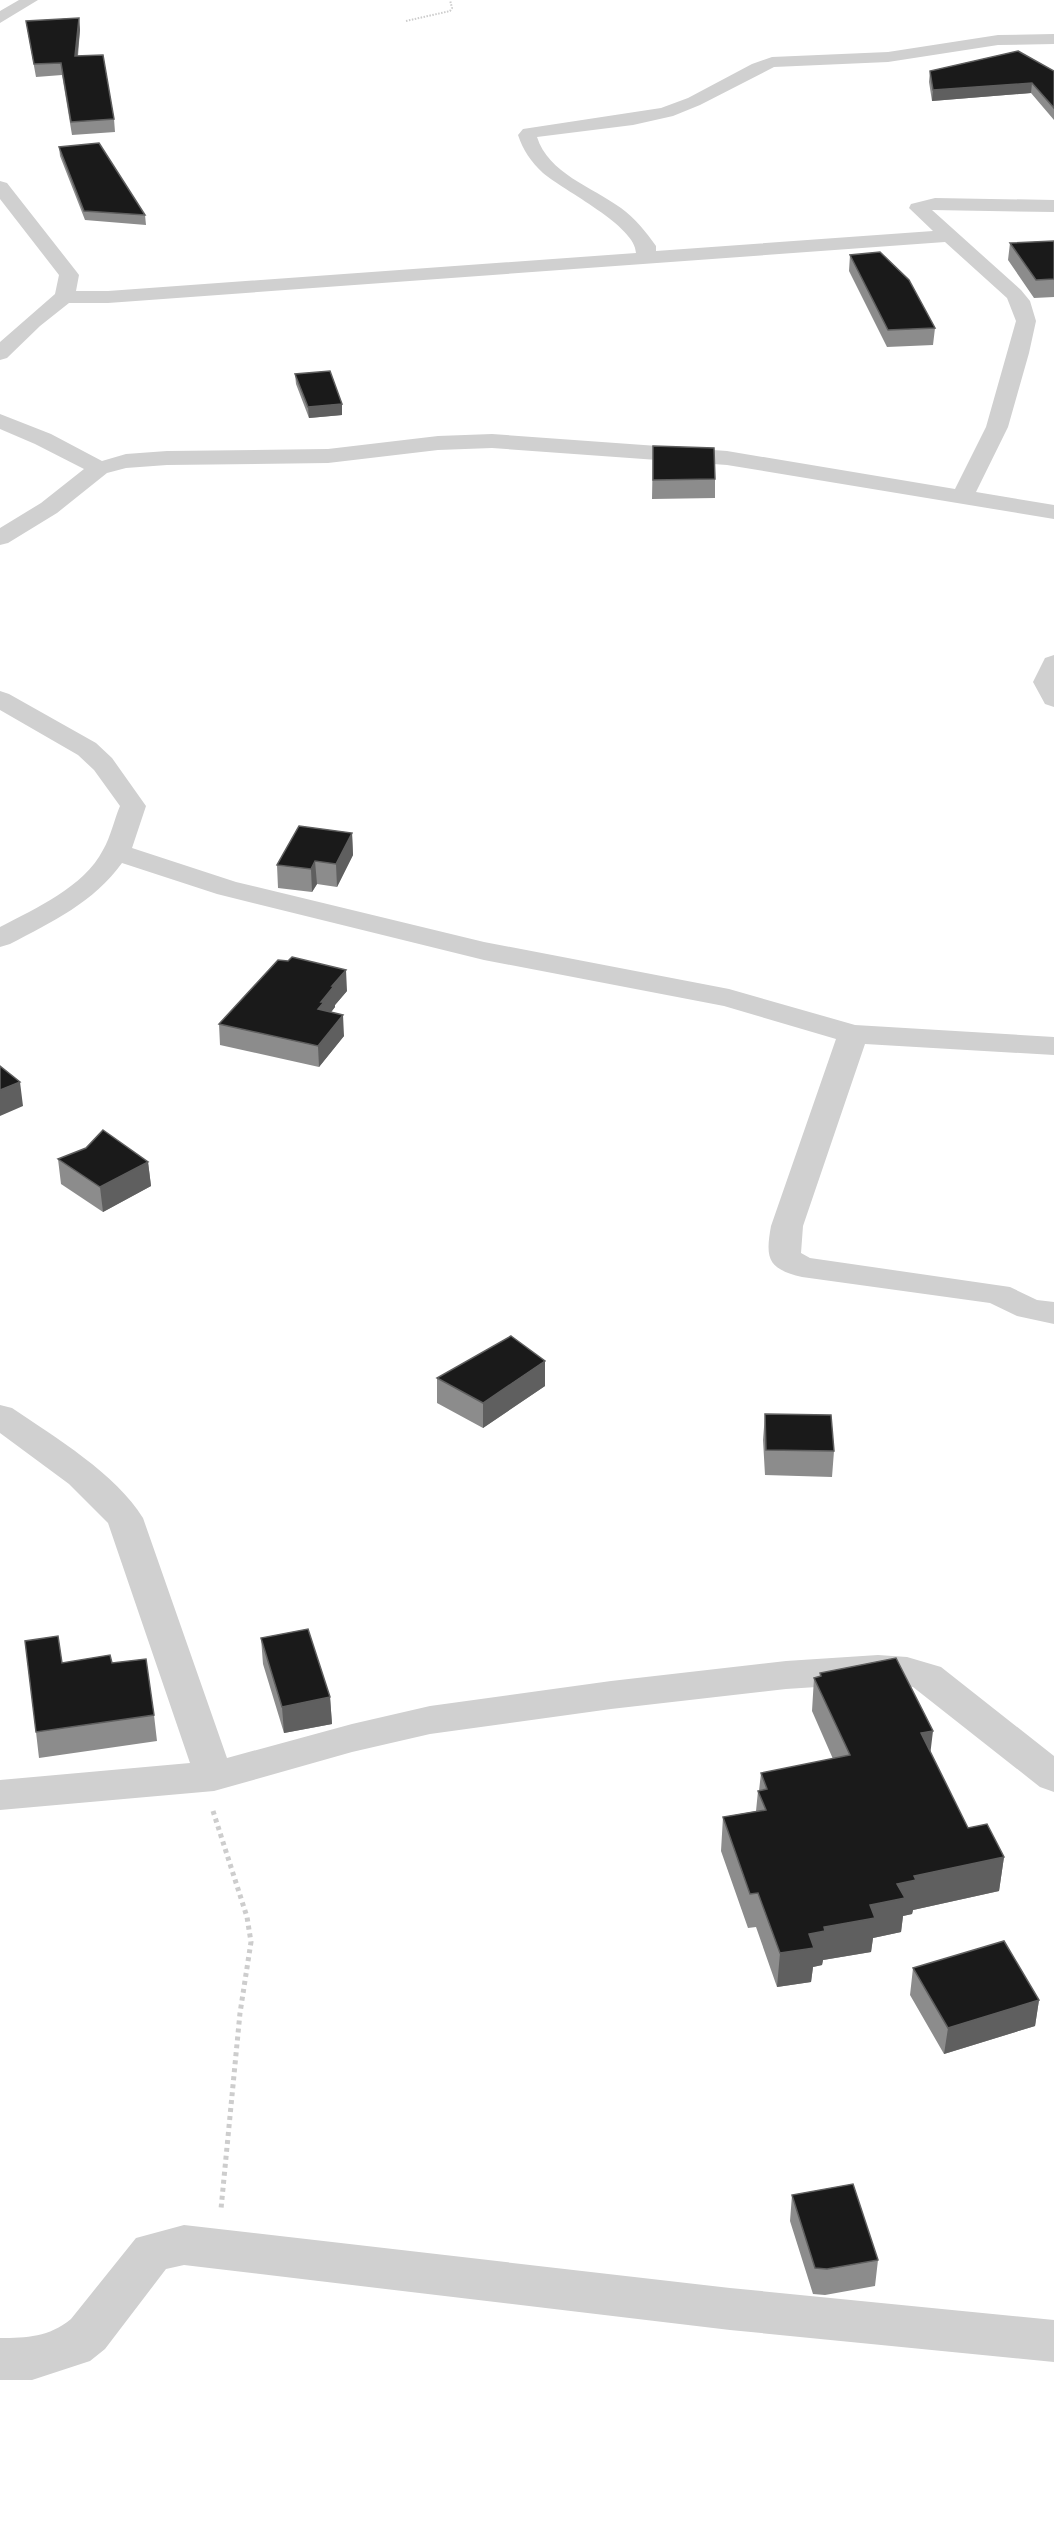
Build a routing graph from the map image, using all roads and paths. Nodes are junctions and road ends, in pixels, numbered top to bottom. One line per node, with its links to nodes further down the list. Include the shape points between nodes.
1 (30, 0): 3 (street)
2 (450, 0): 4 (path, via 450,11)
3 (0, 18)
4 (406, 21)
5 (1054, 39): 9 (street, via 999,40 888,57 772,62 698,101 663,113 526,135 543,164 625,221 646,246)
6 (0, 187): 10 (street, via 69,275)
7 (1054, 206): 8 (street, via 920,207)
8 (948, 236): 9 (street); 14 (street, via 1014,294 1026,321 996,427)
9 (646, 258): 10 (street)
10 (64, 297): 11 (street)
11 (0, 354)
12 (0, 421): 13 (street)
13 (99, 468): 14 (street, via 144,459 328,456 492,441 727,458); 16 (street, via 49,508)
14 (962, 497): 15 (street)
15 (1054, 512)
16 (0, 538)
17 (1054, 663): 19 (street, via 1046,682)
18 (0, 699): 20 (street, via 87,749 103,765 133,806)
19 (1054, 699)
20 (116, 852): 21 (street, via 85,889); 22 (street, via 226,888 484,951 729,998)
21 (0, 938)
22 (853, 1034): 23 (street); 24 (street, via 788,1226 784,1258 802,1267 998,1294 1029,1309)
23 (1054, 1046)
24 (1054, 1313)
25 (0, 1416): 26 (street, via 49,1449 125,1518)
26 (208, 1777): 27 (street, via 430,1720 704,1684 878,1669 927,1677); 28 (street); 29 (path, via 248,1917 251,1942 240,2013)
27 (1054, 1777)
28 (0, 1795)
29 (217, 2249): 30 (street, via 730,2309); 31 (street, via 184,2245 152,2253 88,2334 73,2346 32,2359)
30 (1054, 2341)
31 (0, 2359)

